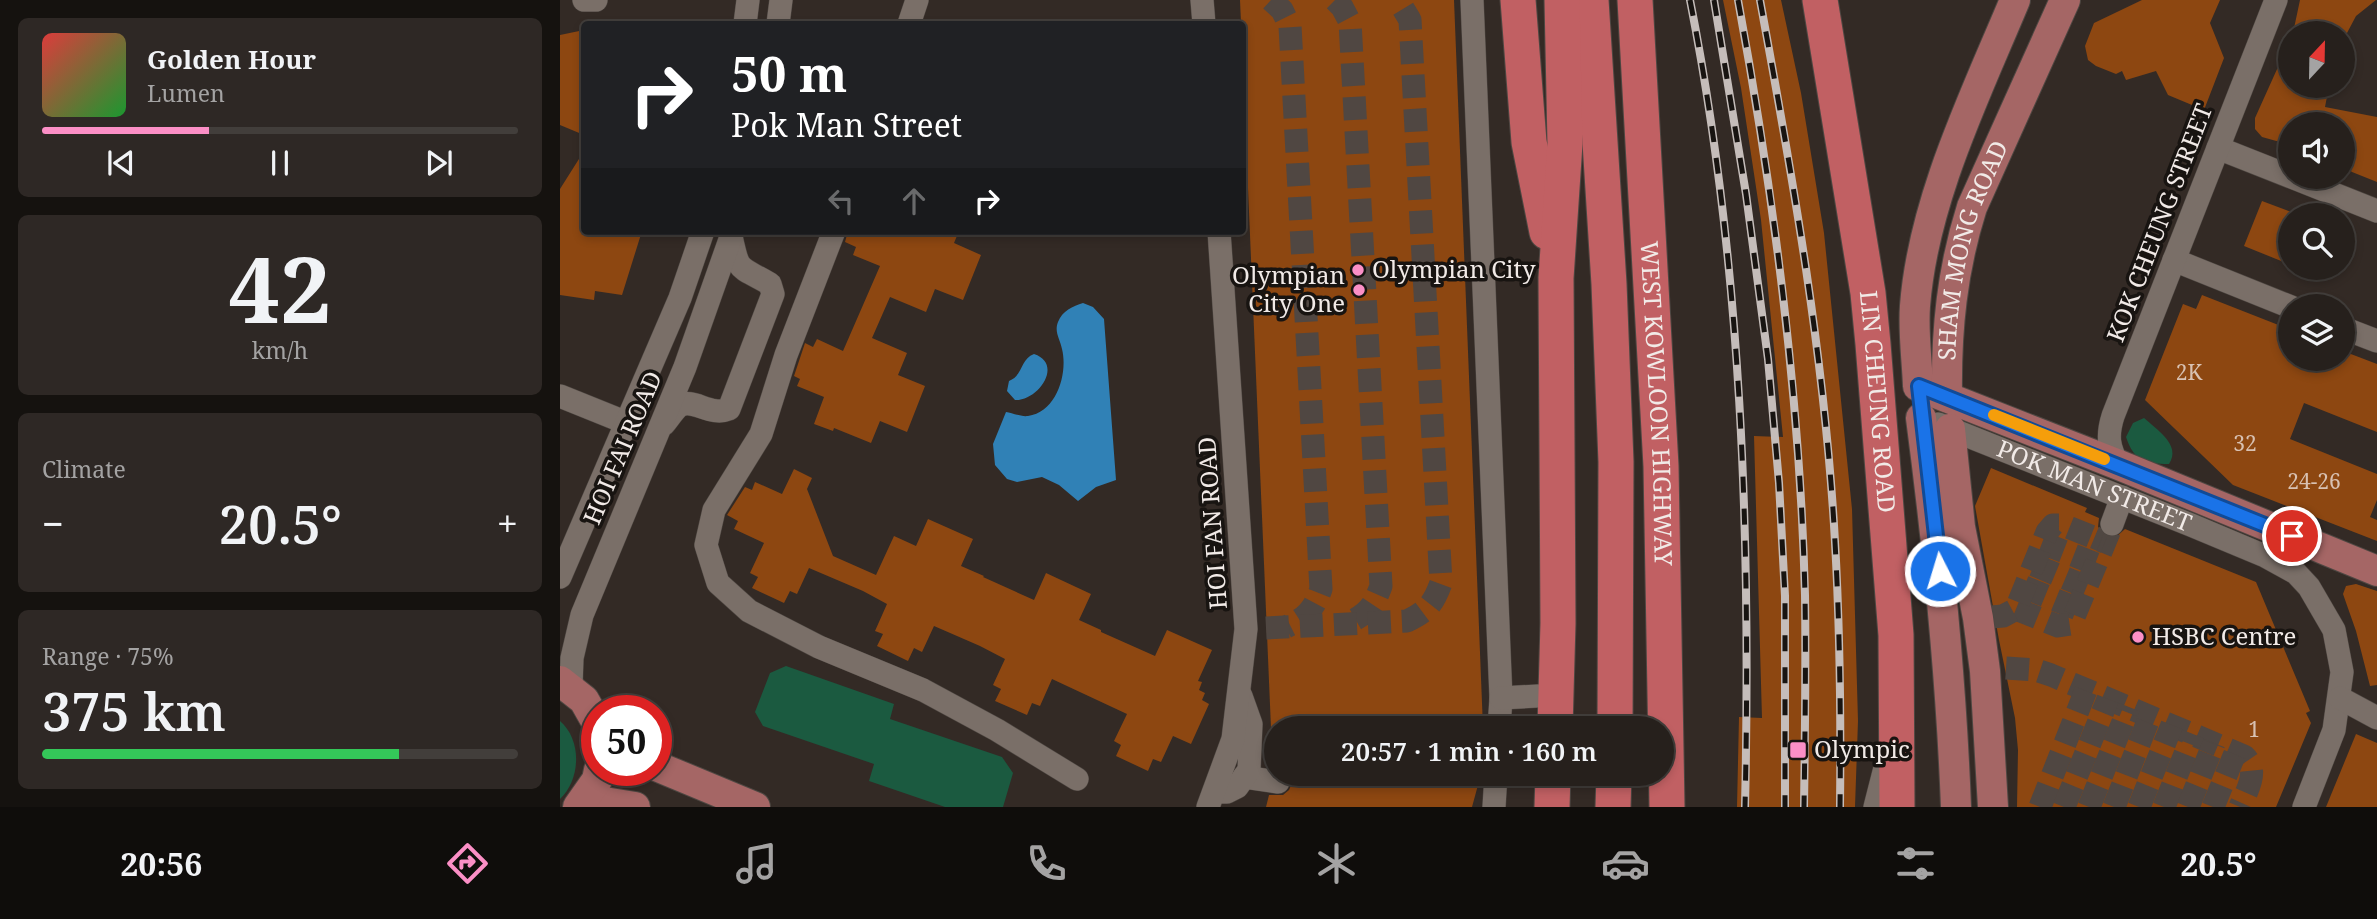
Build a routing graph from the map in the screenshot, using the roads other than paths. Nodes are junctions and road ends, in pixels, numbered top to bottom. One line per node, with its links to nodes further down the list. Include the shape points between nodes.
1 (584, 0): 2 (street)
2 (596, 0)
3 (781, 0): 15 (street)
4 (917, 0): 16 (street)
5 (1202, 0): 17 (street)
6 (1472, 0): 45 (street)
7 (1518, 0): 26 (highway, via 1529,142)
8 (1562, 0): 26 (highway, via 1566,144)
9 (1591, 0): 49 (highway, WEST KOWLOON HIGHWAY, via 1609,284 1616,513)
10 (1635, 0): 66 (highway, WEST KOWLOON HIGHWAY, via 1653,284)
11 (1820, 0): 51 (highway, LIN CHEUNG ROAD, via 1871,318 1896,635)
12 (2015, 0): 30 (main road, SHAM MONG ROAD, via 1952,155 1924,251 1914,328)
13 (2065, 0): 32 (main road, SHAM MONG ROAD, via 1964,232 1947,330)
14 (2276, 0): 18 (street, KOK CHEUNG STREET)
15 (778, 21)
16 (910, 21)
17 (1204, 21)
18 (2218, 148): 19 (street); 25 (street, KOK CHEUNG STREET)
19 (2377, 211)
20 (702, 235): 34 (street, HOI FAI ROAD)
21 (731, 235): 35 (street, HOI FAI ROAD)
22 (732, 235): 35 (street, via 737,264 770,284 774,294 729,409 722,412 680,405)
23 (832, 235): 53 (street, via 761,434 714,510 706,545 718,583 749,611 819,647 923,690)
24 (1219, 235): 43 (street, HOI FAN ROAD, via 1256,629)
25 (2174, 260): 27 (street); 37 (street, KOK CHEUNG STREET, via 2109,430 2109,444)
26 (1556, 278): 47 (highway)
27 (2278, 302)
28 (2355, 333): 29 (street)
29 (2377, 341)
30 (1919, 386): 32 (main road, POK MAN STREET); 33 (street, SHAM MONG ROAD)
31 (560, 396): 34 (street)
32 (1947, 397): 36 (street, SHAM MONG ROAD); 37 (main road, POK MAN STREET)
33 (1922, 418): 36 (street, POK MAN STREET); 69 (main road, SHAM MONG ROAD, via 1952,717)
34 (627, 423): 41 (street, HOI FAI ROAD)
35 (659, 429): 42 (street, HOI FAI ROAD, via 582,615)
36 (1950, 429): 38 (street, POK MAN STREET); 70 (main road, SHAM MONG ROAD, via 1960,527 1995,669)
37 (2119, 465): 40 (main road, POK MAN STREET)
38 (2122, 498): 39 (street); 46 (street, POK MAN STREET, via 2297,573 2334,630 2342,672)
39 (2112, 524)
40 (2377, 571)
41 (560, 576)
42 (565, 684): 44 (main road)
43 (1239, 690): 59 (street, HOI FAN ROAD); 59 (street, via 1251,724 1249,770)
44 (581, 697)
45 (1501, 698): 47 (street); 48 (street)
46 (2340, 698): 50 (street); 71 (street, POK MAN STREET, via 2334,730)
47 (1555, 712)
48 (1500, 716)
49 (1615, 716)
50 (2377, 718)
51 (1898, 722): 67 (street); 68 (highway, LIN CHEUNG ROAD)
52 (672, 773): 62 (main road)
53 (1077, 779)
54 (1264, 785): 59 (street)
55 (593, 786): 60 (main road)
56 (1495, 786): 63 (street)
57 (1553, 786): 64 (highway)
58 (1614, 786): 65 (highway)
59 (1225, 794)
60 (582, 803): 61 (main road)
61 (635, 807)
62 (755, 807)
63 (1494, 807)
64 (1552, 807)
65 (1613, 807)
66 (1667, 807)
67 (1875, 807)
68 (1897, 807)
69 (1955, 807)
70 (1993, 807)
71 (2304, 807)

